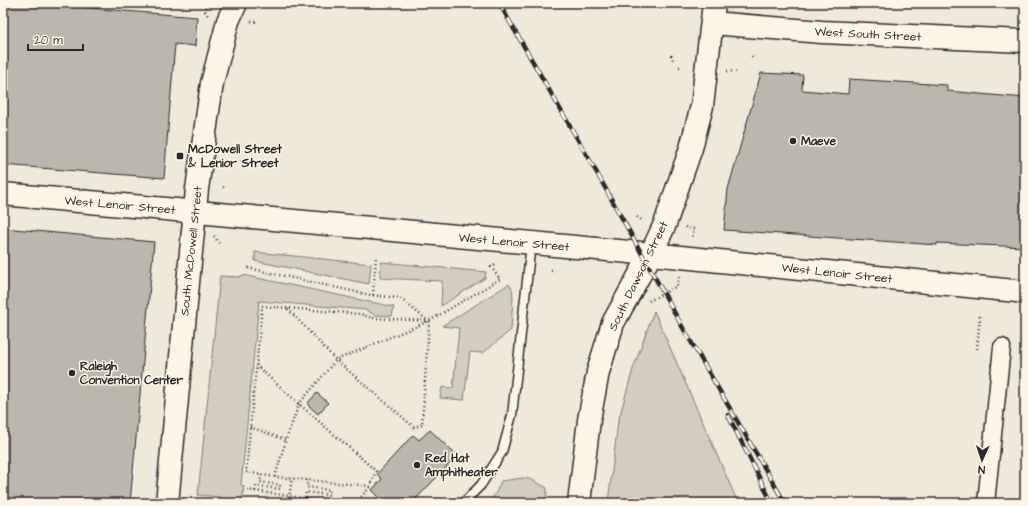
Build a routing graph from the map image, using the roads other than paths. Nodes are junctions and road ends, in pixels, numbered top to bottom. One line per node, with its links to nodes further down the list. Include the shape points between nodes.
1 (236, 3): 5 (main road, South McDowell Street, via 228,21 212,83)
2 (713, 13): 3 (main road, West South Street, via 822,32); 7 (main road, South Dawson Street, via 702,106 691,148 665,224)
3 (1025, 42)
4 (3, 194): 5 (main road, West Lenoir Street)
5 (195, 212): 6 (main road, West Lenoir Street); 10 (main road, South McDowell Street)
6 (531, 243): 7 (main road, West Lenoir Street); 11 (lane, via 512,415 502,452 481,485)
7 (651, 254): 8 (main road, West Lenoir Street); 12 (main road, South Dawson Street, via 613,322 598,372 589,420)
8 (1025, 292)
9 (1002, 347): 13 (street)
10 (167, 503)
11 (463, 503)
12 (579, 503)
13 (986, 503)

